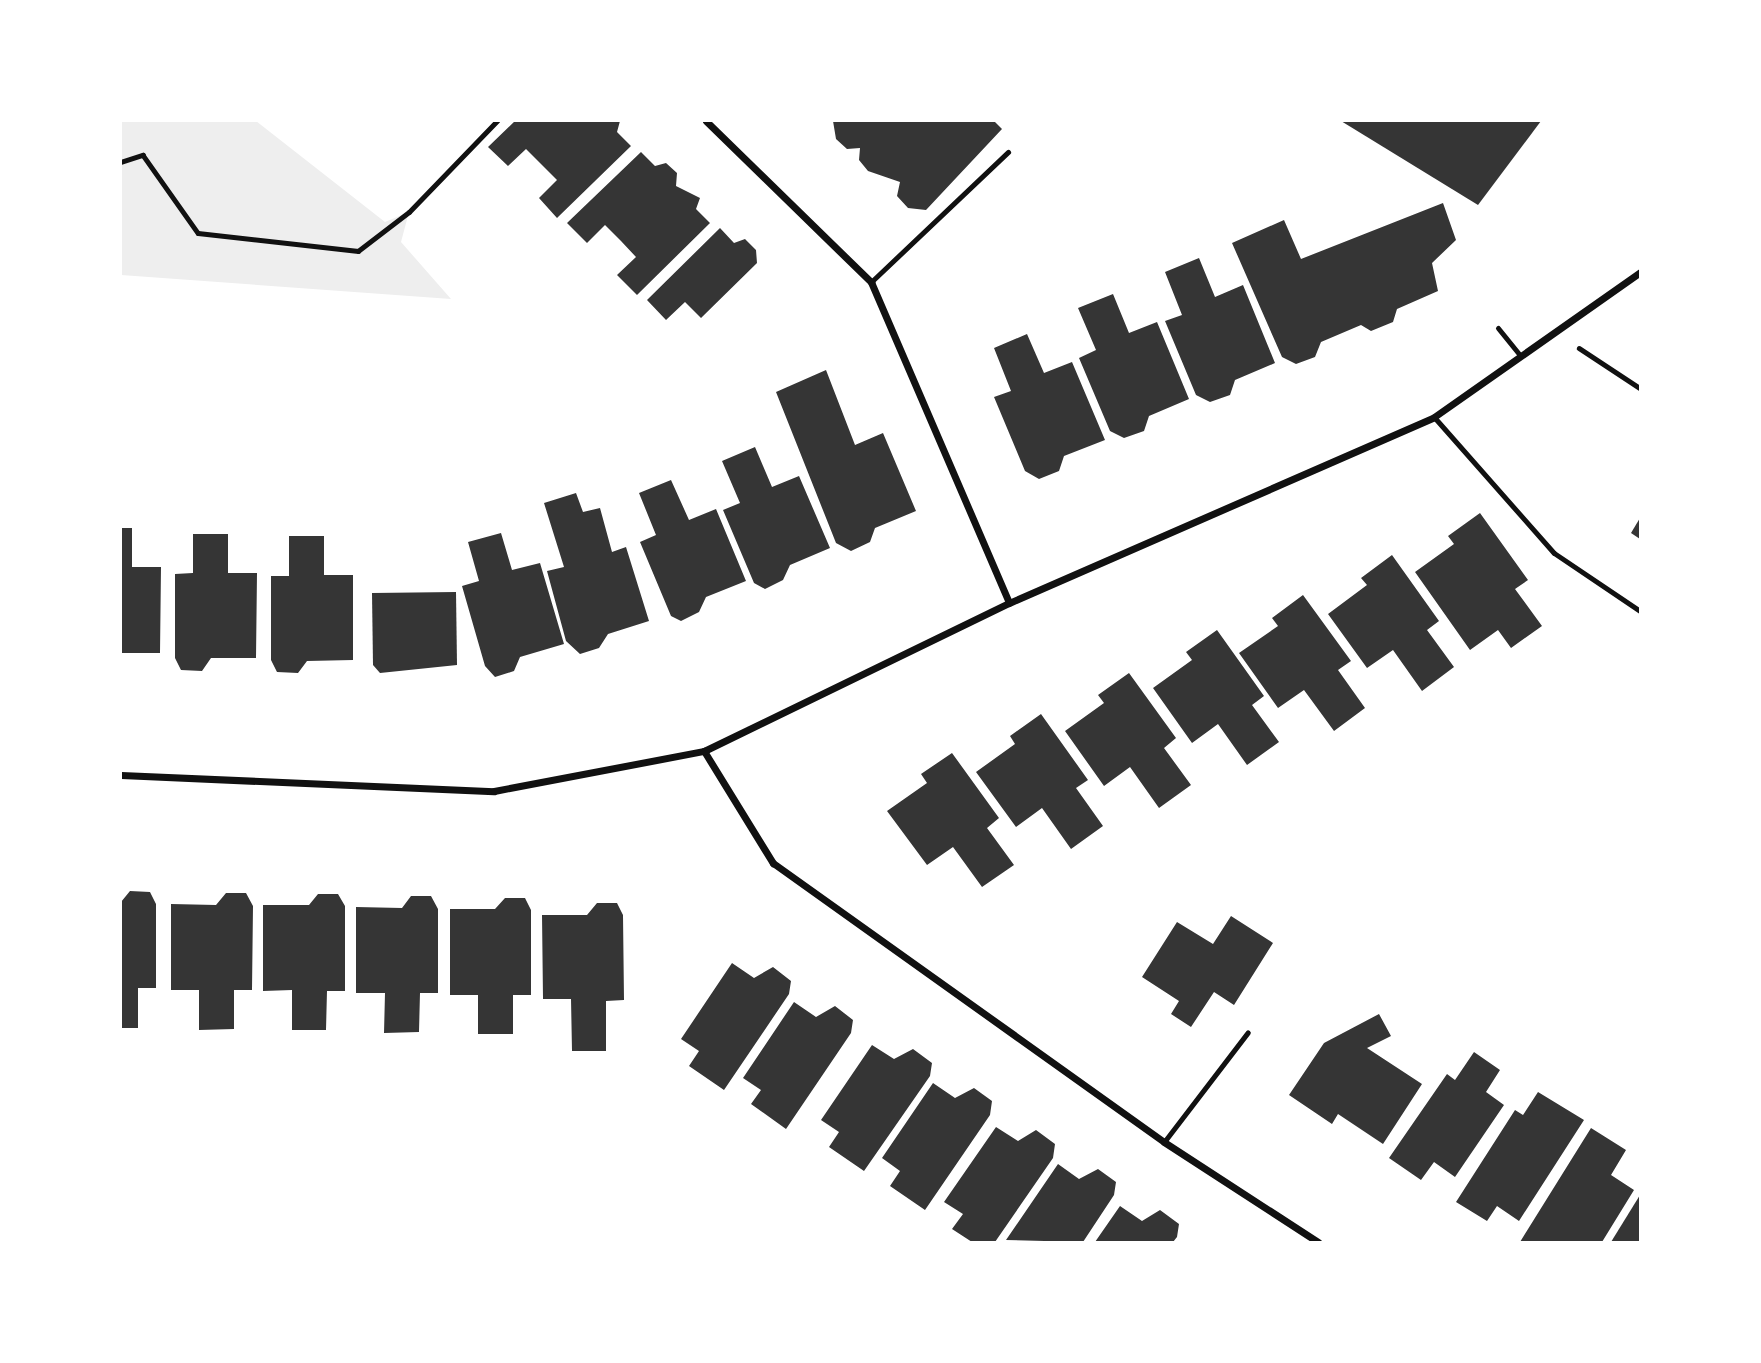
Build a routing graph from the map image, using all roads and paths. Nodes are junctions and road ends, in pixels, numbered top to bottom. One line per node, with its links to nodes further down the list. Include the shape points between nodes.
1 (497, 121): 4 (path, via 408,212 358,251 198,233 143,155)
2 (706, 121): 6 (street)
3 (1008, 152): 6 (lane)
4 (121, 162)
5 (1640, 272): 8 (street)
6 (871, 282): 12 (street)
7 (1498, 328): 9 (lane)
8 (1555, 332): 9 (street); 10 (path)
9 (1521, 356): 11 (street)
10 (1640, 388)
11 (1434, 417): 12 (street); 13 (lane, via 1554,553)
12 (1009, 603): 14 (street)
13 (1640, 611)
14 (704, 751): 15 (street, via 494,792); 17 (street, via 772,863)
15 (121, 775)
16 (1248, 1032): 17 (lane)
17 (1164, 1142): 18 (street)
18 (1318, 1242)

